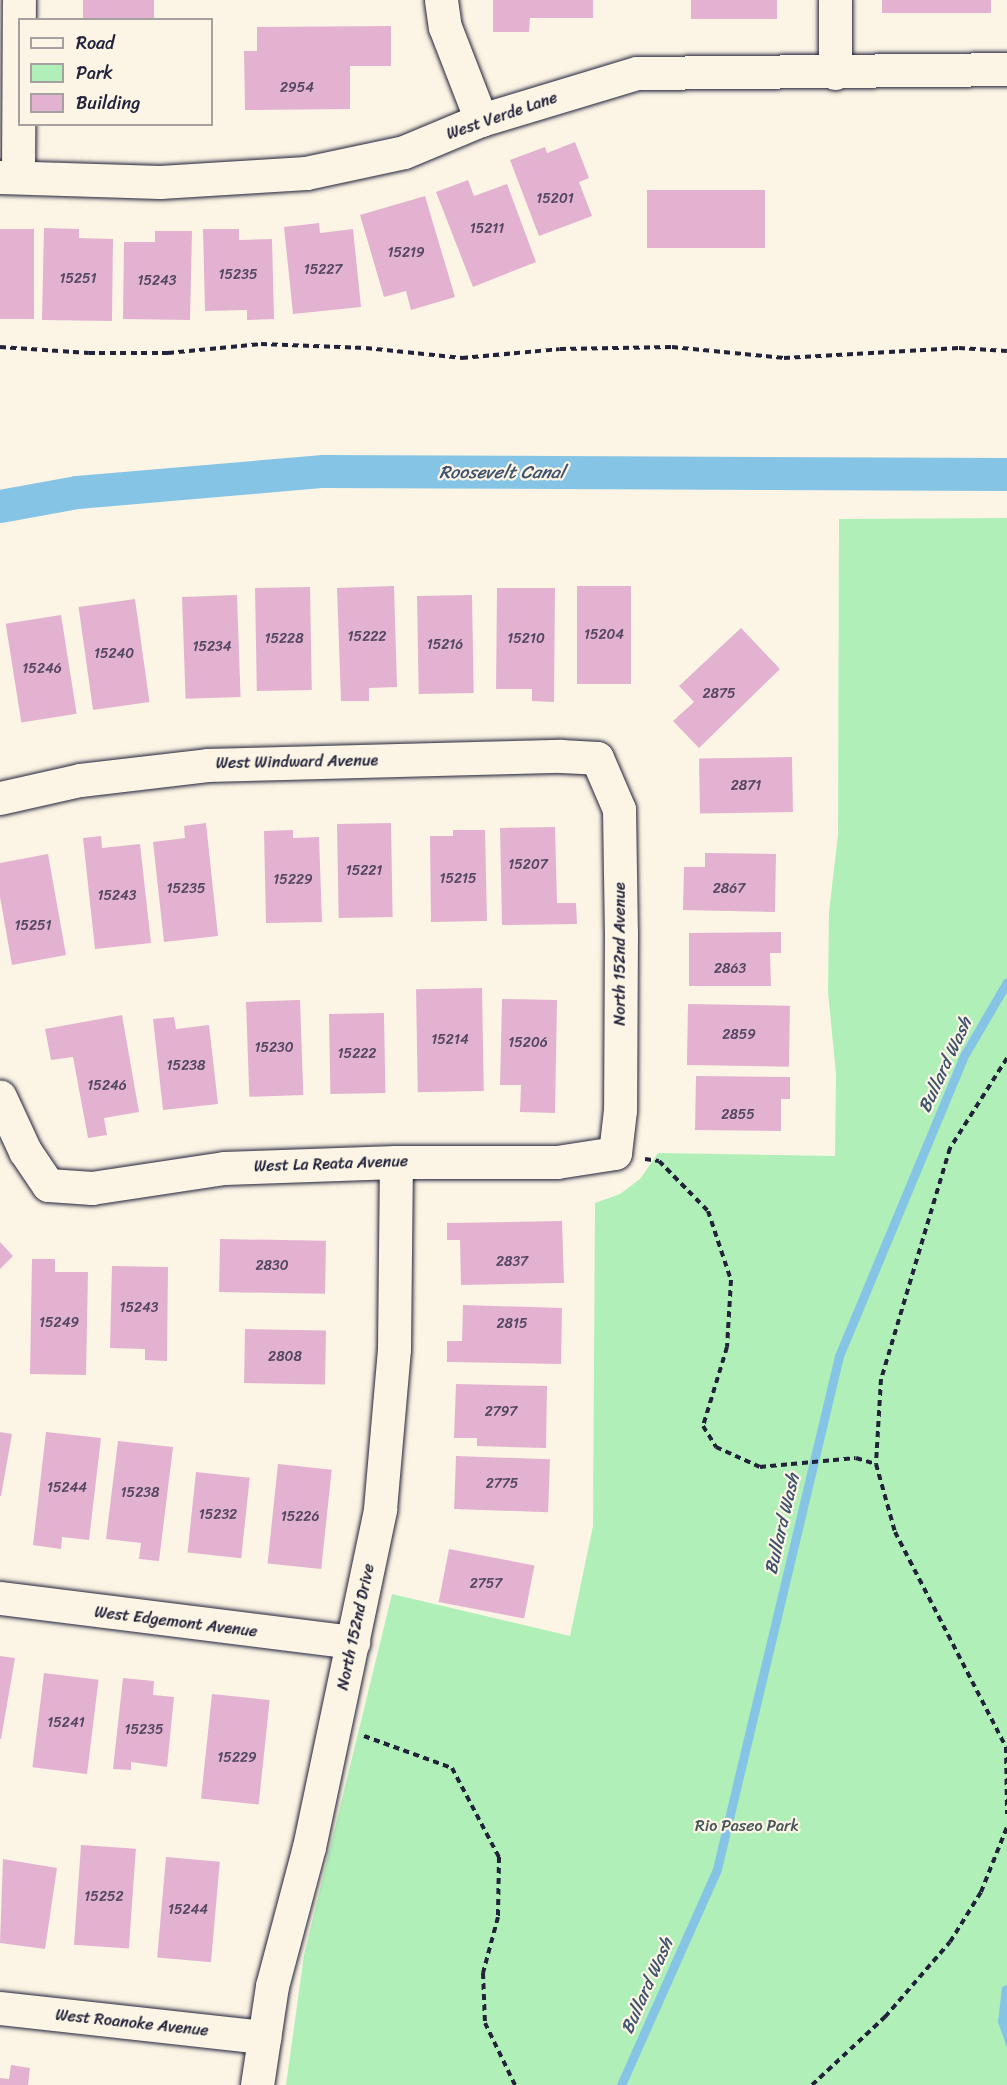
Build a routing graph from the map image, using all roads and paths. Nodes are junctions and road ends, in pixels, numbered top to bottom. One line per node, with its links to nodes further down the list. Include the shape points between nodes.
1 (19, 0): 7 (street)
2 (441, 0): 6 (street, via 445,27)
3 (835, 0): 5 (street)
4 (1007, 69): 5 (street, West Verde Lane)
5 (835, 73): 6 (street, West Verde Lane, via 637,73)
6 (482, 120): 7 (street, West Verde Lane, via 404,152 306,173 160,182)
7 (9, 177)
8 (0, 347): 9 (path, via 168,353 261,344 366,348 462,358 560,349 672,347 784,358 959,348)
9 (1007, 351)
10 (597, 758): 11 (street, West Windward Avenue, via 207,765 80,780); 14 (street, North 152nd Avenue, via 618,809 620,1099)
11 (0, 798)
12 (1007, 1058): 16 (path, via 950,1148 881,1379)
13 (0, 1097): 15 (street, West La Reata Avenue, via 25,1151 48,1185 92,1188 224,1168)
14 (615, 1153): 15 (street, West La Reata Avenue, via 557,1162); 16 (path, via 659,1161 708,1211 730,1280 728,1347 703,1426 716,1447 760,1467 856,1458)
15 (396, 1162): 18 (street, North 152nd Drive, via 394,1350 383,1475)
16 (876, 1464): 20 (path, via 895,1532 1006,1747)
17 (0, 1598): 18 (street, West Edgemont Avenue)
18 (353, 1642): 19 (street, North 152nd Drive)
19 (335, 1730): 23 (street, North 152nd Drive, via 272,1986); 25 (path, via 371,1737 452,1768 472,1803 499,1857 498,1917 483,1973 485,2023)
20 (1007, 1814)
21 (1007, 1827): 26 (path, via 981,1892 950,1942 885,2017)
22 (0, 2008): 23 (street, West Roanoke Avenue)
23 (264, 2037): 24 (street, North 152nd Drive)
24 (257, 2085)
25 (515, 2085)
26 (812, 2085)

